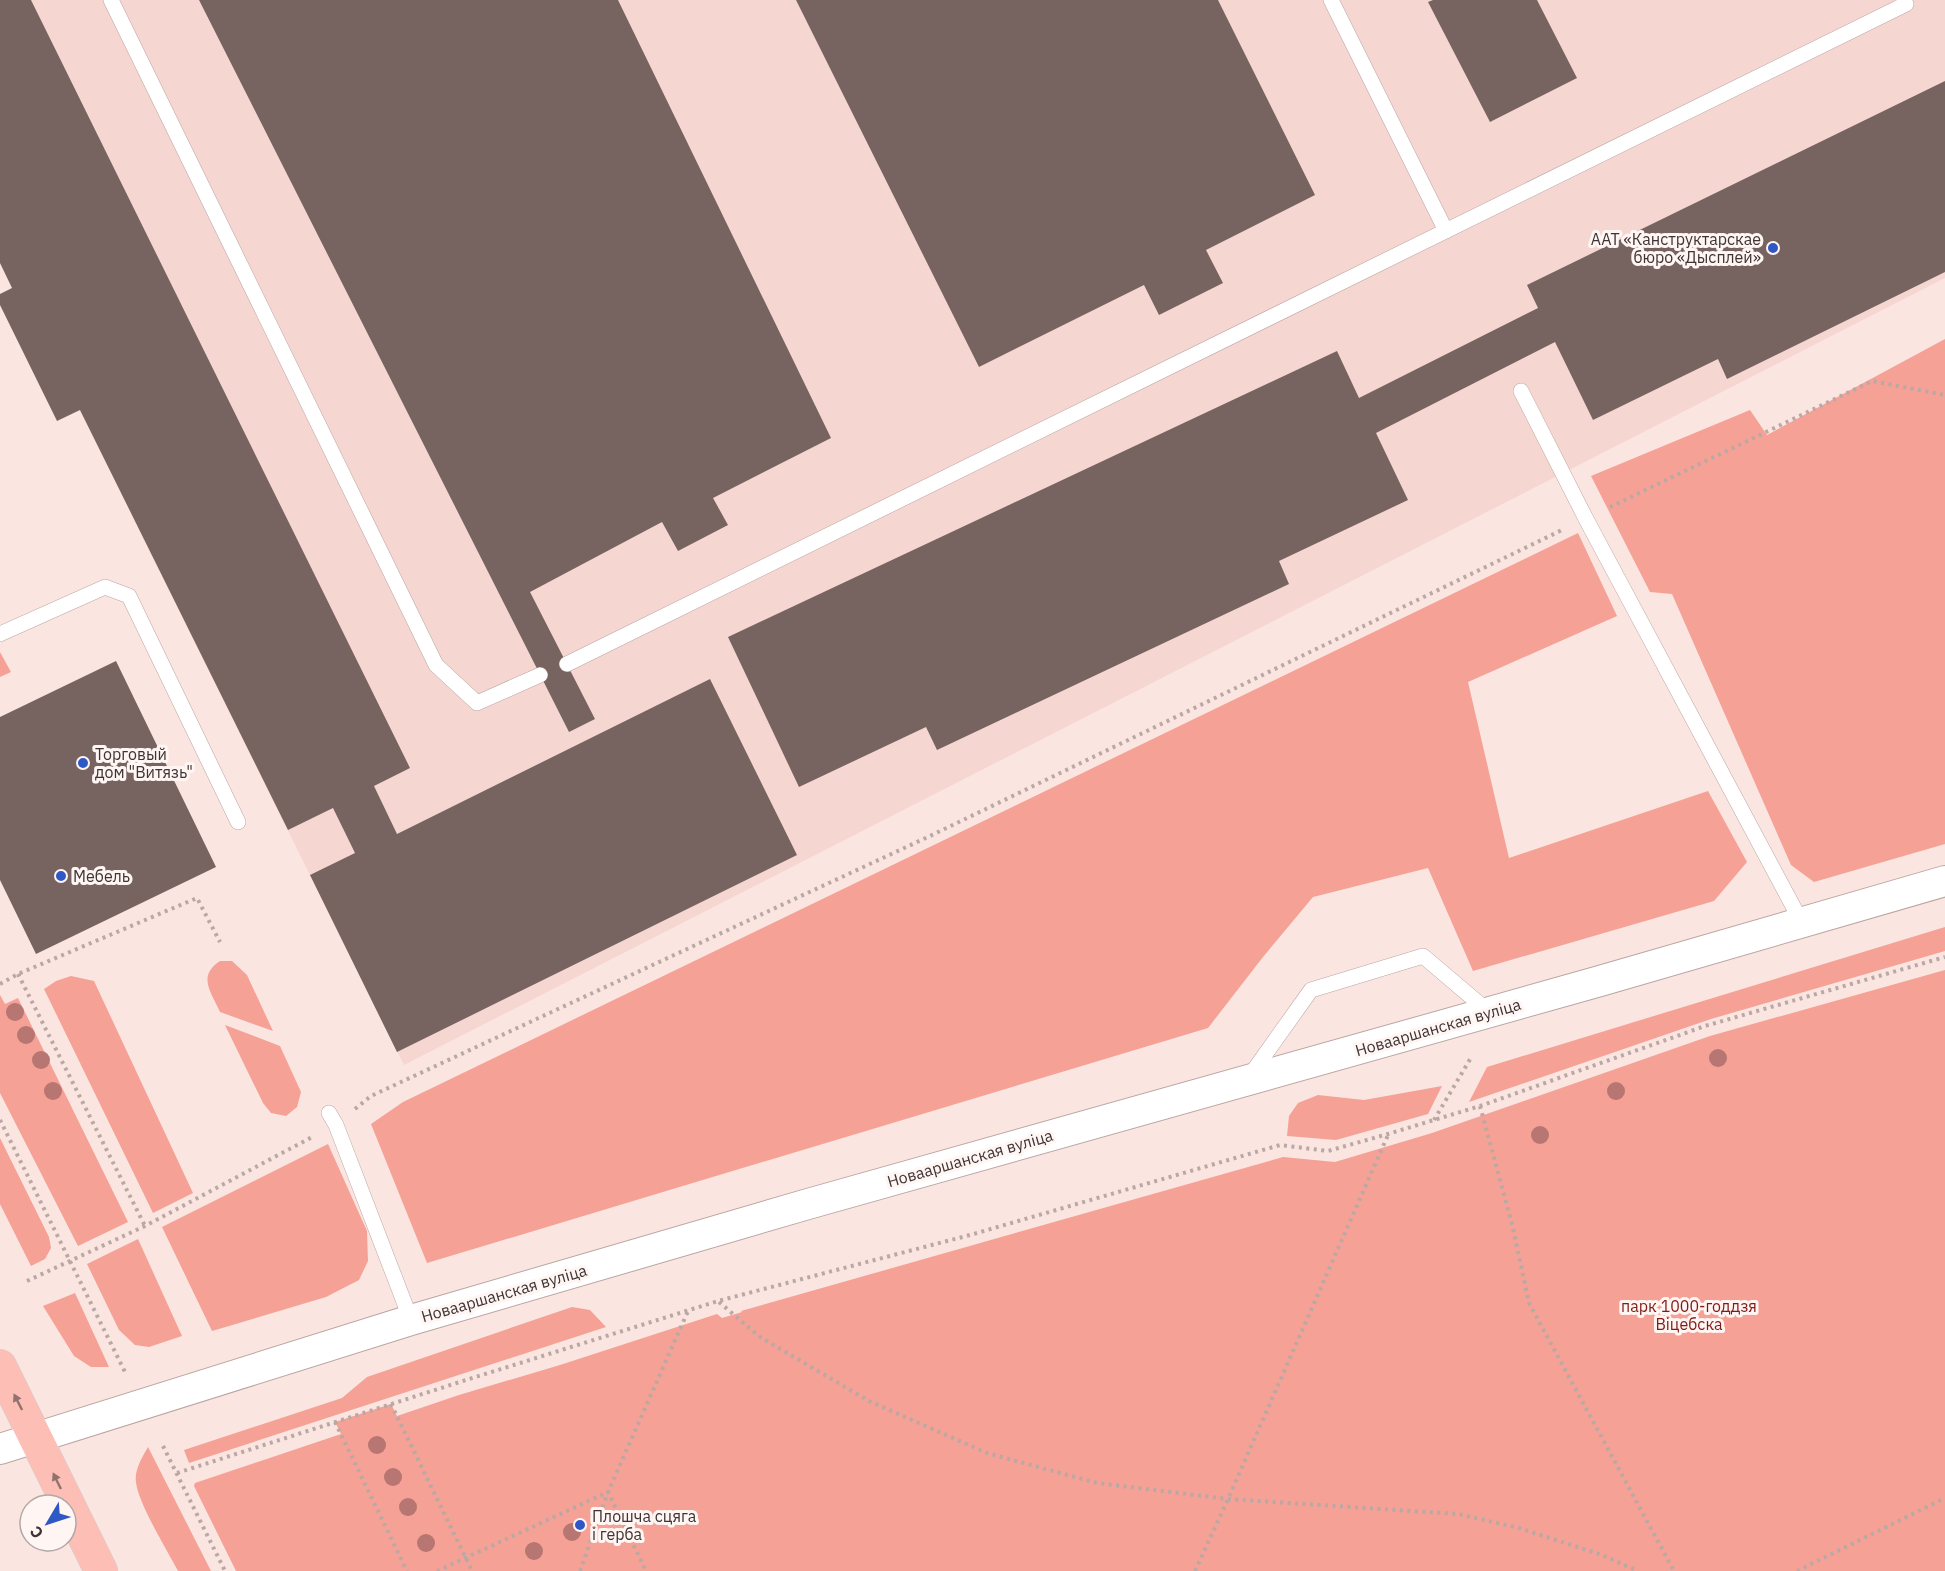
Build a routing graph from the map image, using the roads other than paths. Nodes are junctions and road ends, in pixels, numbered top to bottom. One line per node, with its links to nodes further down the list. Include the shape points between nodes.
1 (111, 0): 8 (lane, via 436,665 477,704)
2 (1330, 0): 4 (lane)
3 (1904, 0): 4 (lane, via 1906,4)
4 (1446, 231): 7 (lane)
5 (1521, 391): 11 (lane)
6 (0, 634): 9 (lane, via 105,587 129,596)
7 (567, 664)
8 (540, 675)
9 (238, 822)
10 (1945, 881): 11 (street, Новааршанская вуліца)
11 (1802, 923): 12 (street, Новааршанская вуліца)
12 (1490, 1012): 13 (street, Новааршанская вуліца); 13 (lane, via 1423,956 1311,990)
13 (1246, 1080): 15 (street, Новааршанская вуліца)
14 (332, 1119): 15 (lane)
15 (411, 1320): 17 (street, Новааршанская вуліца)
16 (0, 1366): 17 (main road, one-way to 16)
17 (36, 1437): 18 (street, Новааршанская вуліца); 19 (main road, one-way to 17)
18 (0, 1449)
19 (101, 1571)

